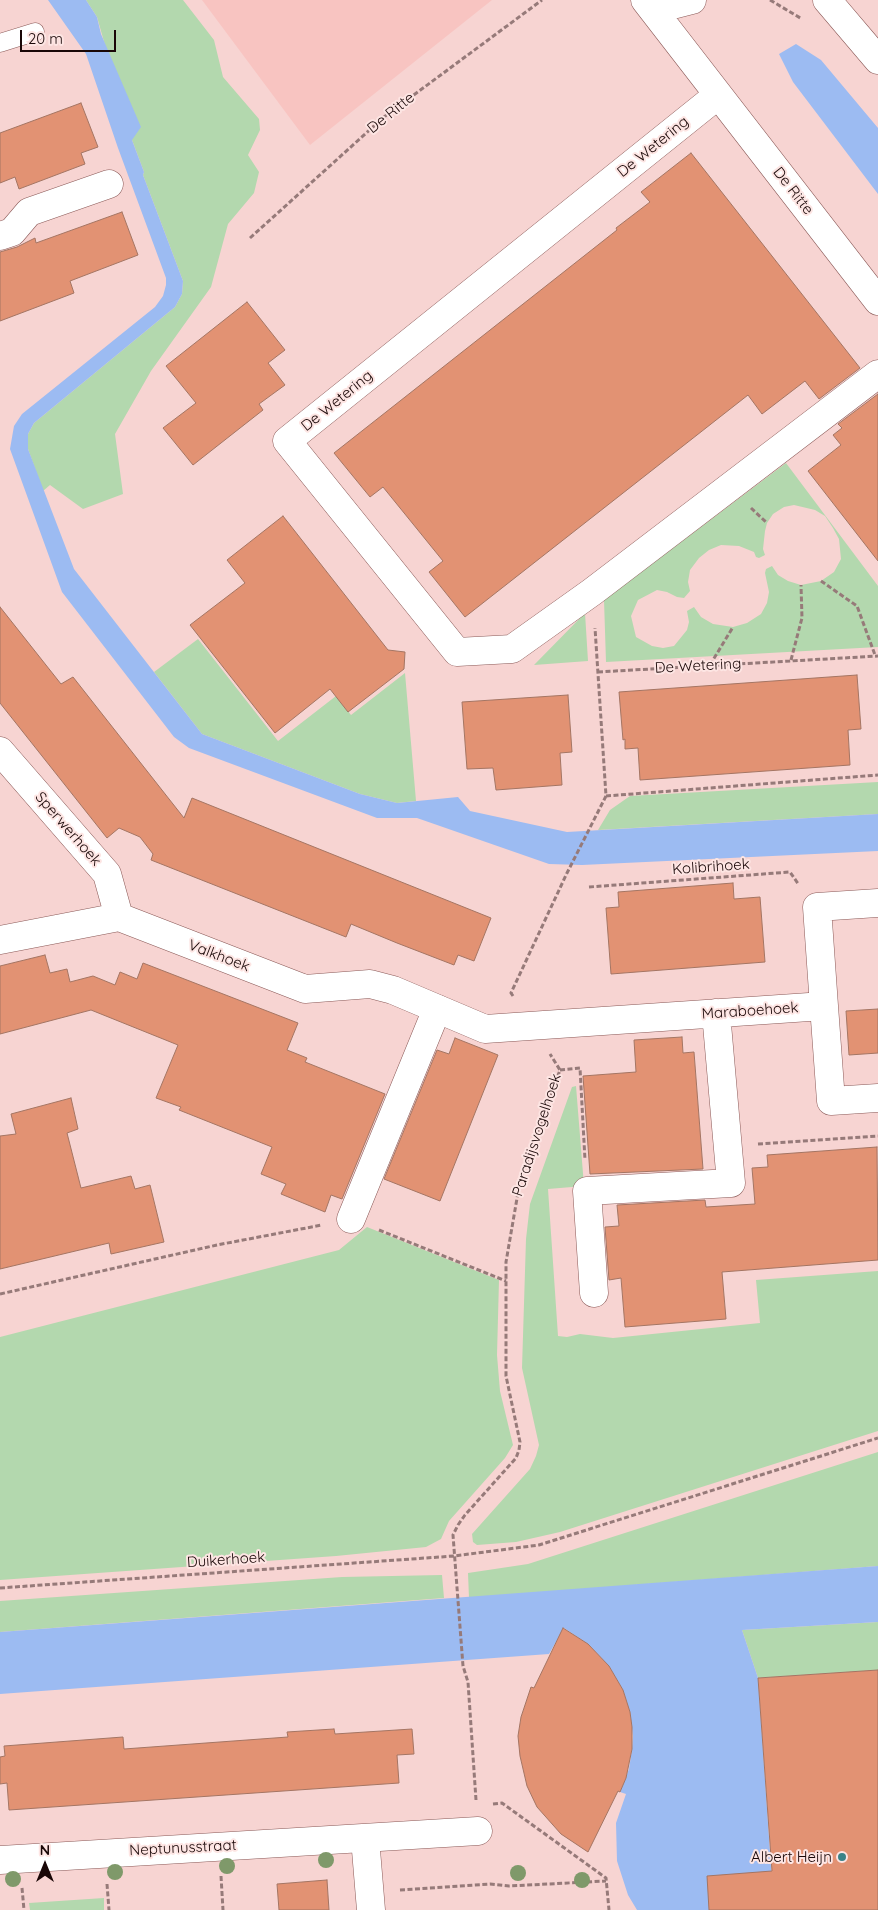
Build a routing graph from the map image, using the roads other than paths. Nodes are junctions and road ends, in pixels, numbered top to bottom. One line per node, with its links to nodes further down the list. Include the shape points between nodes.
1 (692, 0): 3 (street, De Ritte)
2 (827, 0): 6 (street)
3 (651, 3): 7 (street, De Ritte)
4 (35, 32): 5 (lane)
5 (0, 43)
6 (878, 60)
7 (718, 95): 10 (street, De Ritte); 11 (street, De Wetering, via 287,441 457,652 512,649)
8 (108, 184): 9 (street, via 29,212 12,232)
9 (0, 236)
10 (878, 300)
11 (878, 374)
12 (0, 751): 14 (street, Sperwerhoek, via 107,874)
13 (878, 903): 16 (street, via 817,907)
14 (120, 917): 15 (street); 17 (street, Valkhoek, via 305,989 370,984)
15 (0, 940)
16 (824, 1006): 18 (street, Maraboehoek); 20 (street, via 831,1101)
17 (437, 1009): 19 (street, Valkhoek, via 486,1028); 21 (street)
18 (716, 1013): 19 (street, Maraboehoek); 22 (street, via 731,1183 587,1191)
19 (533, 1026)
20 (878, 1098)
21 (351, 1219)
22 (594, 1293)
23 (477, 1819): 24 (street, Neptunusstraat)
24 (365, 1838): 25 (street, Neptunusstraat); 26 (street)
25 (0, 1860)
26 (370, 1901)

